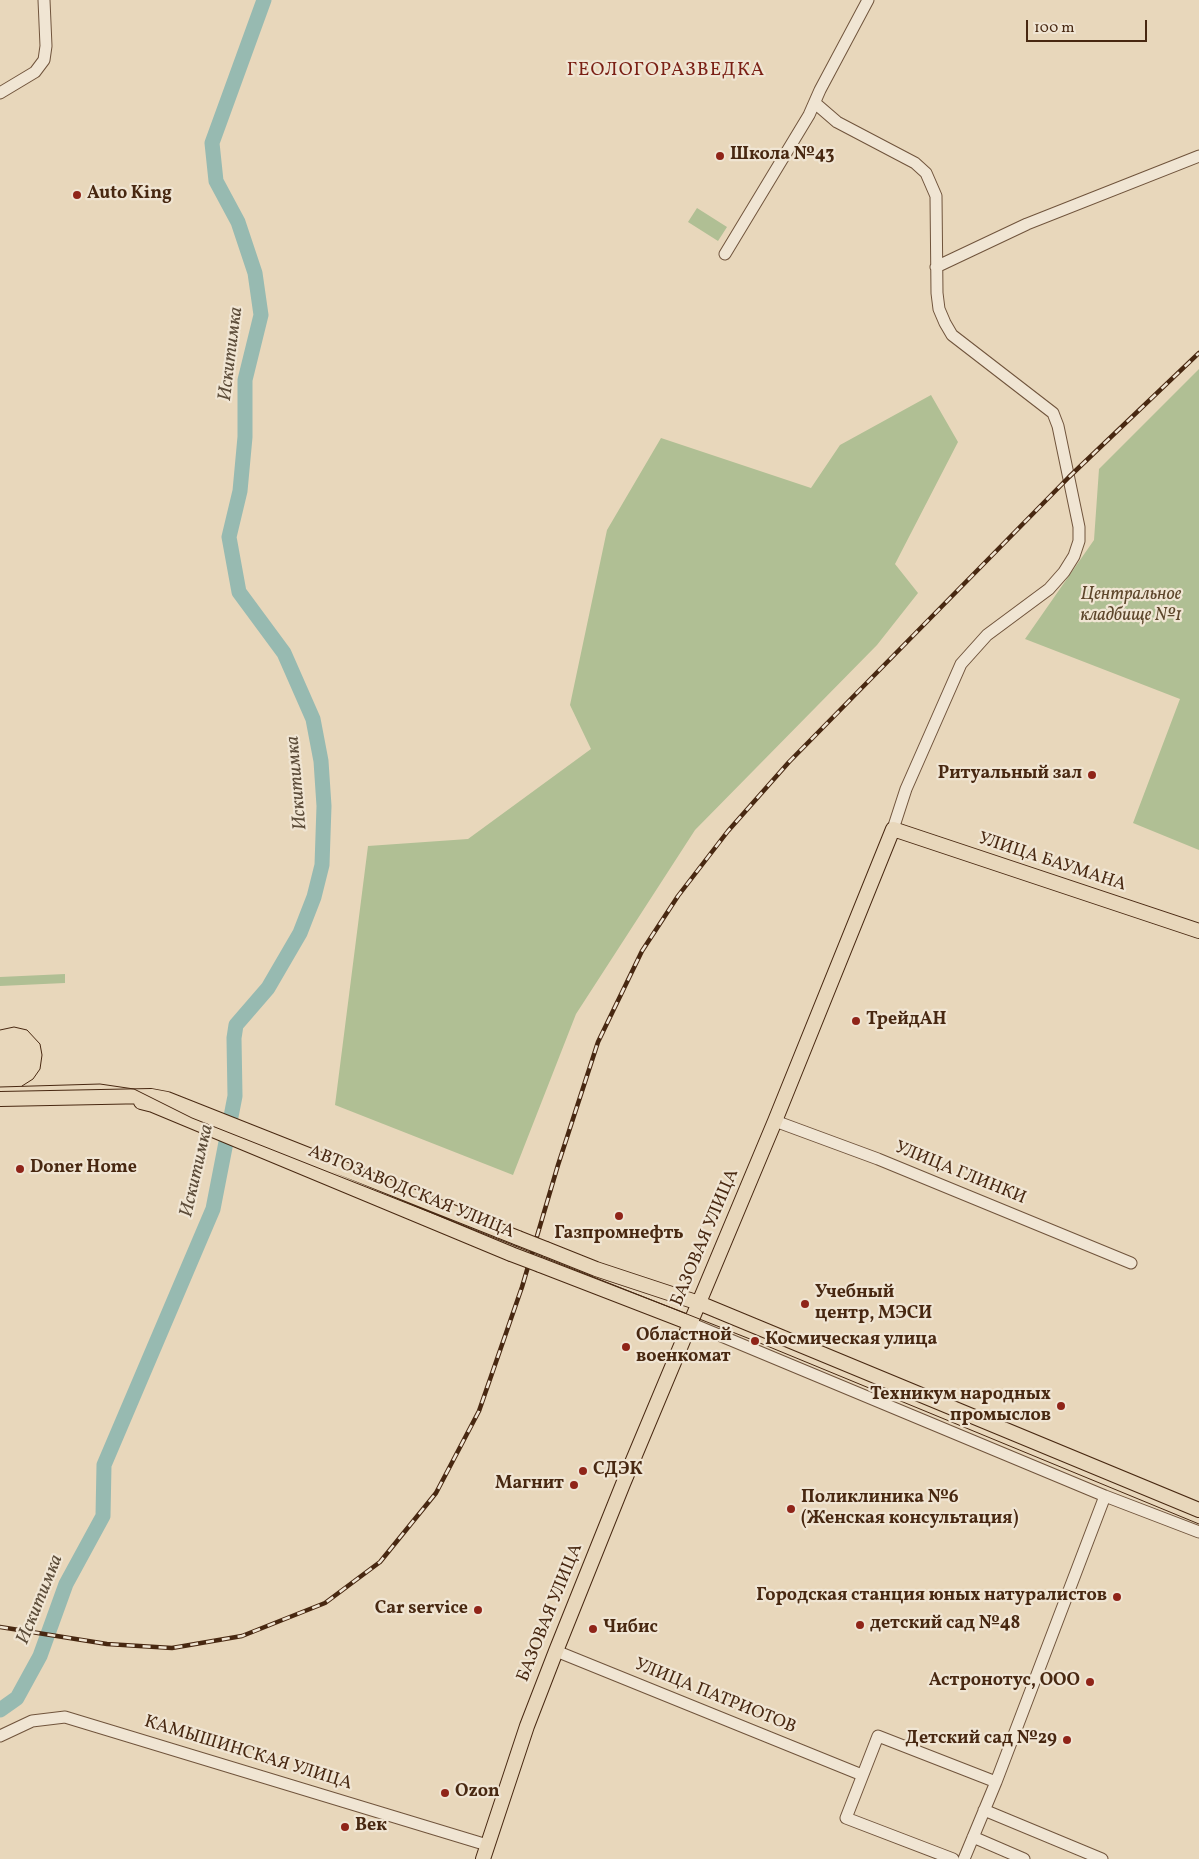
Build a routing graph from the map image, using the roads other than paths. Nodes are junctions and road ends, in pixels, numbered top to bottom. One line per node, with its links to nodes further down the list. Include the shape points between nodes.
1 (44, 0): 3 (street, via 44,60 35,72)
2 (868, 0): 4 (street)
3 (0, 93)
4 (815, 103): 6 (street); 7 (street, via 837,122 916,163 926,173 936,196)
5 (1199, 156): 7 (street, via 1027,224)
6 (725, 254)
7 (936, 267): 8 (street, via 939,309 952,335 1052,413 1058,426 1079,541 1074,556 1049,589 987,635 961,664 906,789)
8 (893, 830): 9 (main road, УЛИЦА БАУМАНА); 12 (main road, БАЗОВАЯ УЛИЦА)
9 (1199, 931)
10 (118, 1097): 11 (main road, АВТОЗАВОДСКАЯ УЛИЦА); 14 (main road, АВТОЗАВОДСКАЯ УЛИЦА, bridge, via 150,1096 196,1109 596,1269); 15 (main road, АВТОЗАВОДСКАЯ УЛИЦА, bridge, via 153,1105 511,1254)
11 (0, 1099)
12 (775, 1122): 13 (street, УЛИЦА ГЛИНКИ, via 878,1158); 14 (main road, БАЗОВАЯ УЛИЦА)
13 (1131, 1262)
14 (699, 1303): 15 (main road, БАЗОВАЯ УЛИЦА); 17 (main road)
15 (690, 1323): 16 (street); 19 (main road, БАЗОВАЯ УЛИЦА)
16 (1105, 1496): 18 (street); 22 (street)
17 (1199, 1510)
18 (1199, 1532)
19 (556, 1651): 21 (street, УЛИЦА ПАТРИОТОВ); 25 (main road, БАЗОВАЯ УЛИЦА)
20 (0, 1736): 25 (street, КАМЫШИНСКАЯ УЛИЦА, via 32,1721 65,1717)
21 (862, 1775): 22 (street, via 878,1736); 27 (street, via 846,1818)
22 (996, 1782): 23 (street)
23 (984, 1810): 24 (street); 30 (street)
24 (973, 1837): 28 (street); 29 (street)
25 (487, 1845): 26 (main road, БАЗОВАЯ УЛИЦА)
26 (483, 1859)
27 (953, 1859)
28 (964, 1859)
29 (1024, 1859)
30 (1102, 1859)

